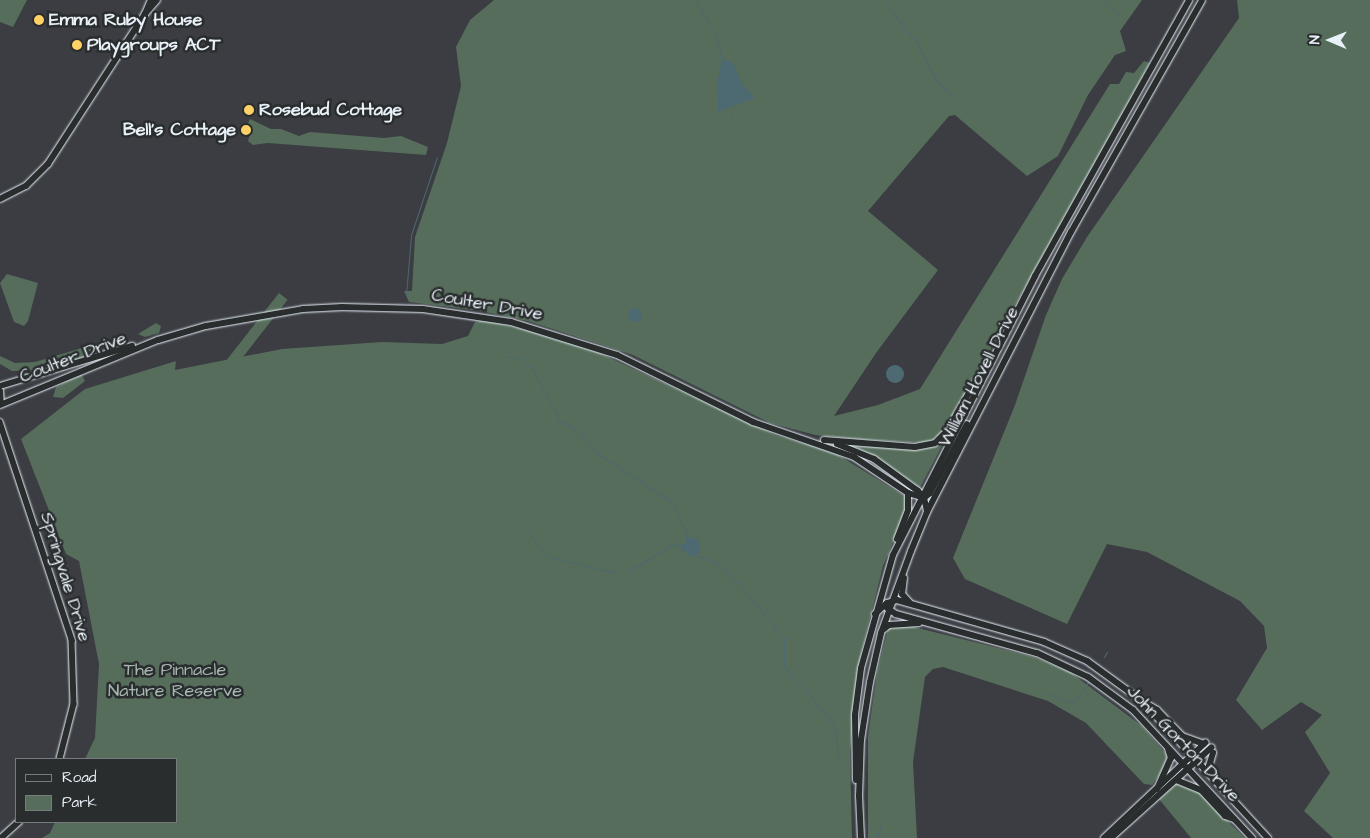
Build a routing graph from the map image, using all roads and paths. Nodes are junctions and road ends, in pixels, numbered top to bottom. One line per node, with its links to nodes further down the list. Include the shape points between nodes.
1 (151, 0): 5 (street)
2 (157, 0): 5 (street)
3 (1189, 0): 7 (main road, William Hovell Drive)
4 (1202, 0): 12 (main road, William Hovell Drive, via 1071,232)
5 (145, 14): 6 (street, via 48,164 26,186)
6 (0, 200)
7 (1035, 276): 17 (main road, via 940,440 915,448); 19 (main road, William Hovell Drive)
8 (158, 340): 9 (main road, Coulter Drive); 11 (main road, Coulter Drive); 16 (main road, Coulter Drive, via 206,326 280,312 342,306 400,307 511,322 617,355 753,422)
9 (0, 386)
10 (0, 391): 11 (main road)
11 (0, 405)
12 (981, 405): 19 (main road, via 973,413 930,494); 20 (main road, William Hovell Drive)
13 (0, 422): 15 (street, Springvale Drive)
14 (0, 429): 15 (street, Springvale Drive)
15 (3, 435): 35 (street, Springvale Drive, via 72,640 74,704)
16 (792, 436): 17 (main road, Coulter Drive); 18 (main road, Coulter Drive, via 854,457)
17 (824, 440): 19 (main road, Coulter Drive, via 874,459)
18 (908, 493): 19 (main road, Coulter Drive); 22 (main road, via 908,510)
19 (922, 497): 20 (main road); 22 (main road, William Hovell Drive)
20 (927, 512): 21 (main road, William Hovell Drive)
21 (911, 551): 24 (main road, William Hovell Drive); 25 (main road, via 902,585 905,600)
22 (893, 555): 23 (main road, William Hovell Drive)
23 (881, 590): 26 (main road); 27 (main road, William Hovell Drive)
24 (892, 601): 25 (main road, John Gorton Drive); 26 (main road, William Hovell Drive)
25 (913, 605): 30 (main road, John Gorton Drive, via 1056,646 1097,667)
26 (887, 607): 27 (main road); 28 (main road, John Gorton Drive); 29 (main road, William Hovell Drive)
27 (874, 615): 41 (main road, William Hovell Drive, via 861,668 855,715)
28 (925, 622): 29 (main road, via 889,624); 32 (main road, John Gorton Drive, via 1037,653 1067,665 1127,705)
29 (881, 633): 41 (main road, William Hovell Drive, via 865,711)
30 (1142, 701): 31 (main road, via 1157,710 1182,736); 34 (main road, John Gorton Drive)
31 (1205, 744): 34 (street)
32 (1166, 745): 37 (main road, John Gorton Drive); 40 (main road, via 1171,758)
33 (1212, 751): 36 (street); 38 (main road)
34 (1192, 756): 36 (main road, John Gorton Drive); 37 (street)
35 (60, 758)
36 (1198, 761): 37 (street); 38 (main road, John Gorton Drive)
37 (1186, 767): 39 (street); 40 (street); 42 (main road, John Gorton Drive)
38 (1211, 776): 49 (main road, John Gorton Drive)
39 (1176, 780): 42 (main road, via 1201,790 1225,816); 47 (street)
40 (1157, 789): 46 (street)
41 (859, 796): 45 (main road, William Hovell Drive)
42 (1235, 819): 48 (main road, John Gorton Drive)
43 (18, 823): 44 (street)
44 (1, 838)
45 (861, 838)
46 (1104, 838)
47 (1110, 838)
48 (1252, 838)
49 (1268, 838)

